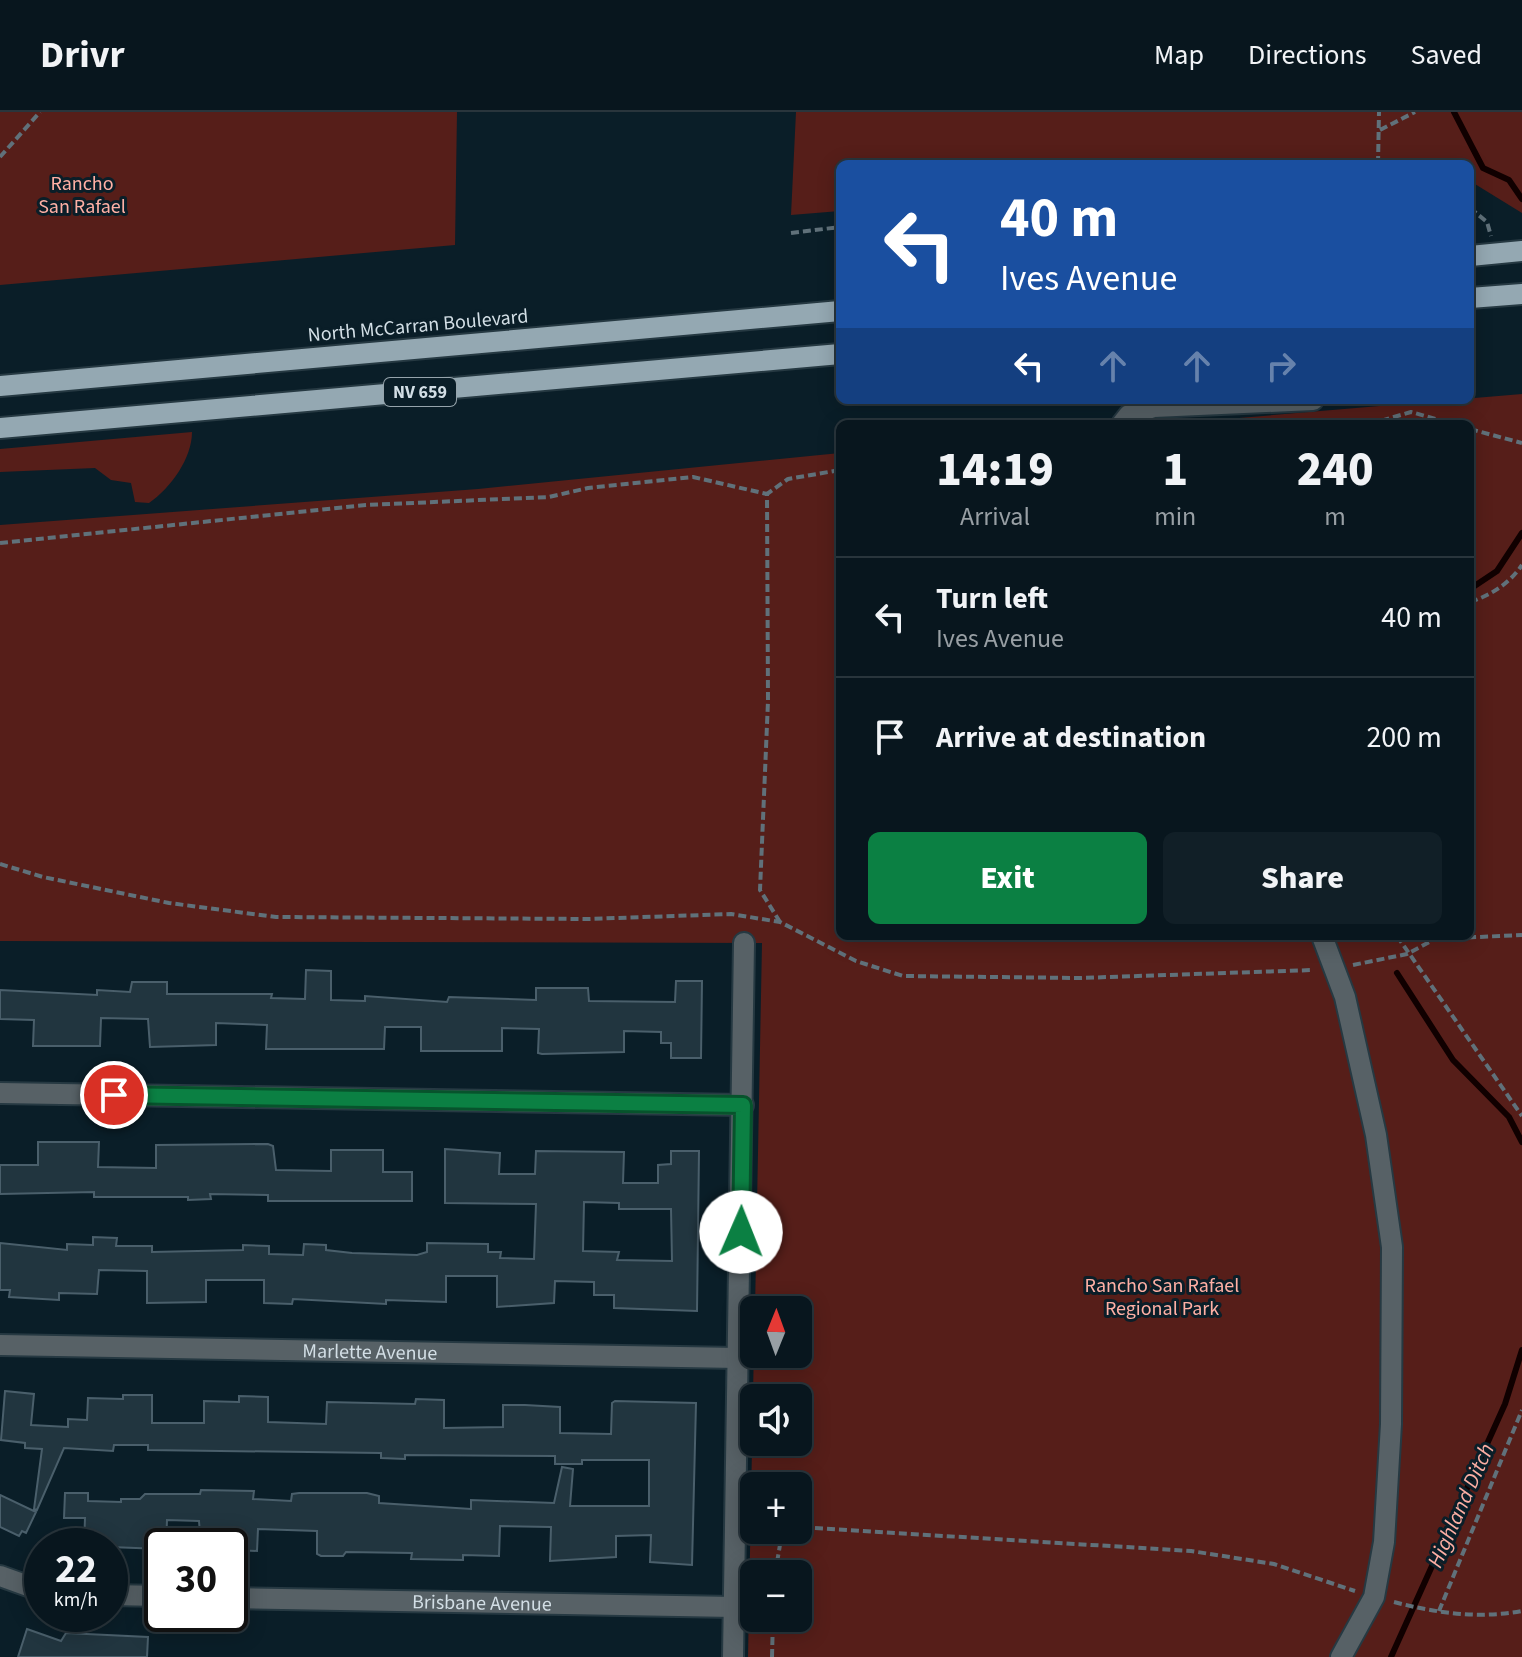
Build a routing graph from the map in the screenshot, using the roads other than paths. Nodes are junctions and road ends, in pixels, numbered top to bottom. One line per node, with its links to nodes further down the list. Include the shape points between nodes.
1 (1522, 251): 2 (main road)
2 (1474, 256)
3 (1522, 294): 4 (main road)
4 (1474, 298)
5 (836, 311): 7 (main road, North McCarran Boulevard / NV 659)
6 (836, 354): 10 (main road, NV 659)
7 (0, 386)
8 (1222, 404): 9 (street, via 1154,407)
9 (1125, 420)
10 (0, 428)
11 (1324, 940): 22 (street, via 1345,997 1373,1120 1392,1247 1384,1542 1374,1597)
12 (744, 943): 14 (street)
13 (0, 1093): 14 (street)
14 (743, 1105): 16 (street)
15 (0, 1345): 16 (street, Marlette Avenue)
16 (738, 1358): 20 (street)
17 (0, 1576): 18 (street)
18 (24, 1585)
19 (248, 1598): 20 (street, Brisbane Avenue)
20 (734, 1607): 21 (street)
21 (733, 1657)
22 (1341, 1657)

